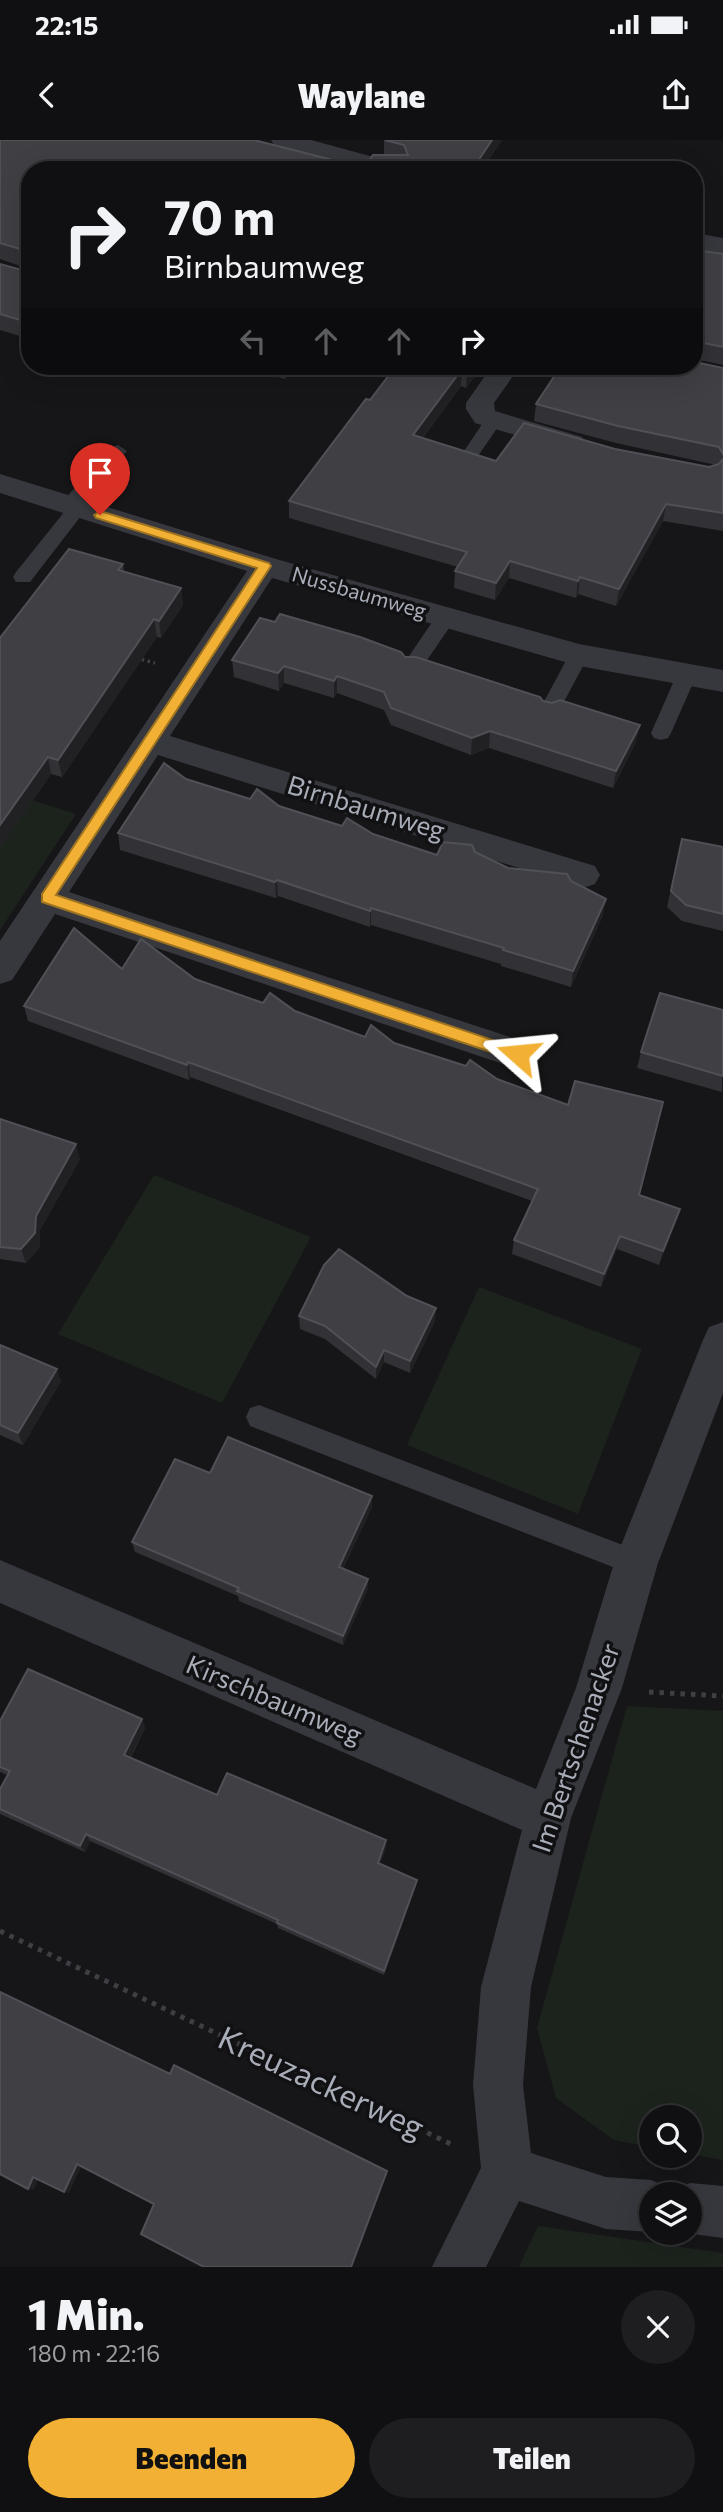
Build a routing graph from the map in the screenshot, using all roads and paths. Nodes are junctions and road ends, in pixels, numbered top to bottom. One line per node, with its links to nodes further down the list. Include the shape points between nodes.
1 (283, 140): 2 (street)
2 (344, 161)
3 (500, 375): 4 (street, via 480,403 485,417)
4 (493, 421): 6 (street); 7 (lane)
5 (118, 451): 9 (lane)
6 (600, 451)
7 (472, 452)
8 (0, 483): 9 (street, Nussbaumweg)
9 (73, 507): 10 (street, Nussbaumweg); 11 (lane)
10 (265, 566): 12 (street, Nussbaumweg); 17 (street)
11 (23, 577)
12 (446, 617): 14 (street, Nussbaumweg); 15 (lane)
13 (128, 655): 17 (path)
14 (579, 655): 16 (street, Nussbaumweg); 19 (lane)
15 (412, 667)
16 (687, 674): 18 (street, Nussbaumweg); 20 (lane)
17 (192, 675): 21 (street)
18 (723, 681)
19 (549, 711)
20 (660, 733)
21 (149, 741): 22 (street, Birnbaumweg); 23 (street)
22 (583, 875)
23 (47, 898): 24 (street); 25 (street)
24 (0, 970)
25 (518, 1054)
26 (723, 1340): 28 (street, Im Bertschenacker)
27 (259, 1417): 28 (lane)
28 (636, 1563): 30 (street, Im Bertschenacker)
29 (0, 1581): 32 (street, Kirschbaumweg)
30 (599, 1688): 31 (path); 32 (street, Im Bertschenacker)
31 (723, 1696)
32 (548, 1818): 34 (street, Im Bertschenacker, via 506,1987 498,2085)
33 (0, 1931): 34 (path, Kreuzackerweg)
34 (507, 2171): 35 (street, via 606,2203); 38 (street)
35 (639, 2205)
36 (702, 2210): 37 (street)
37 (723, 2212)
38 (458, 2267)

